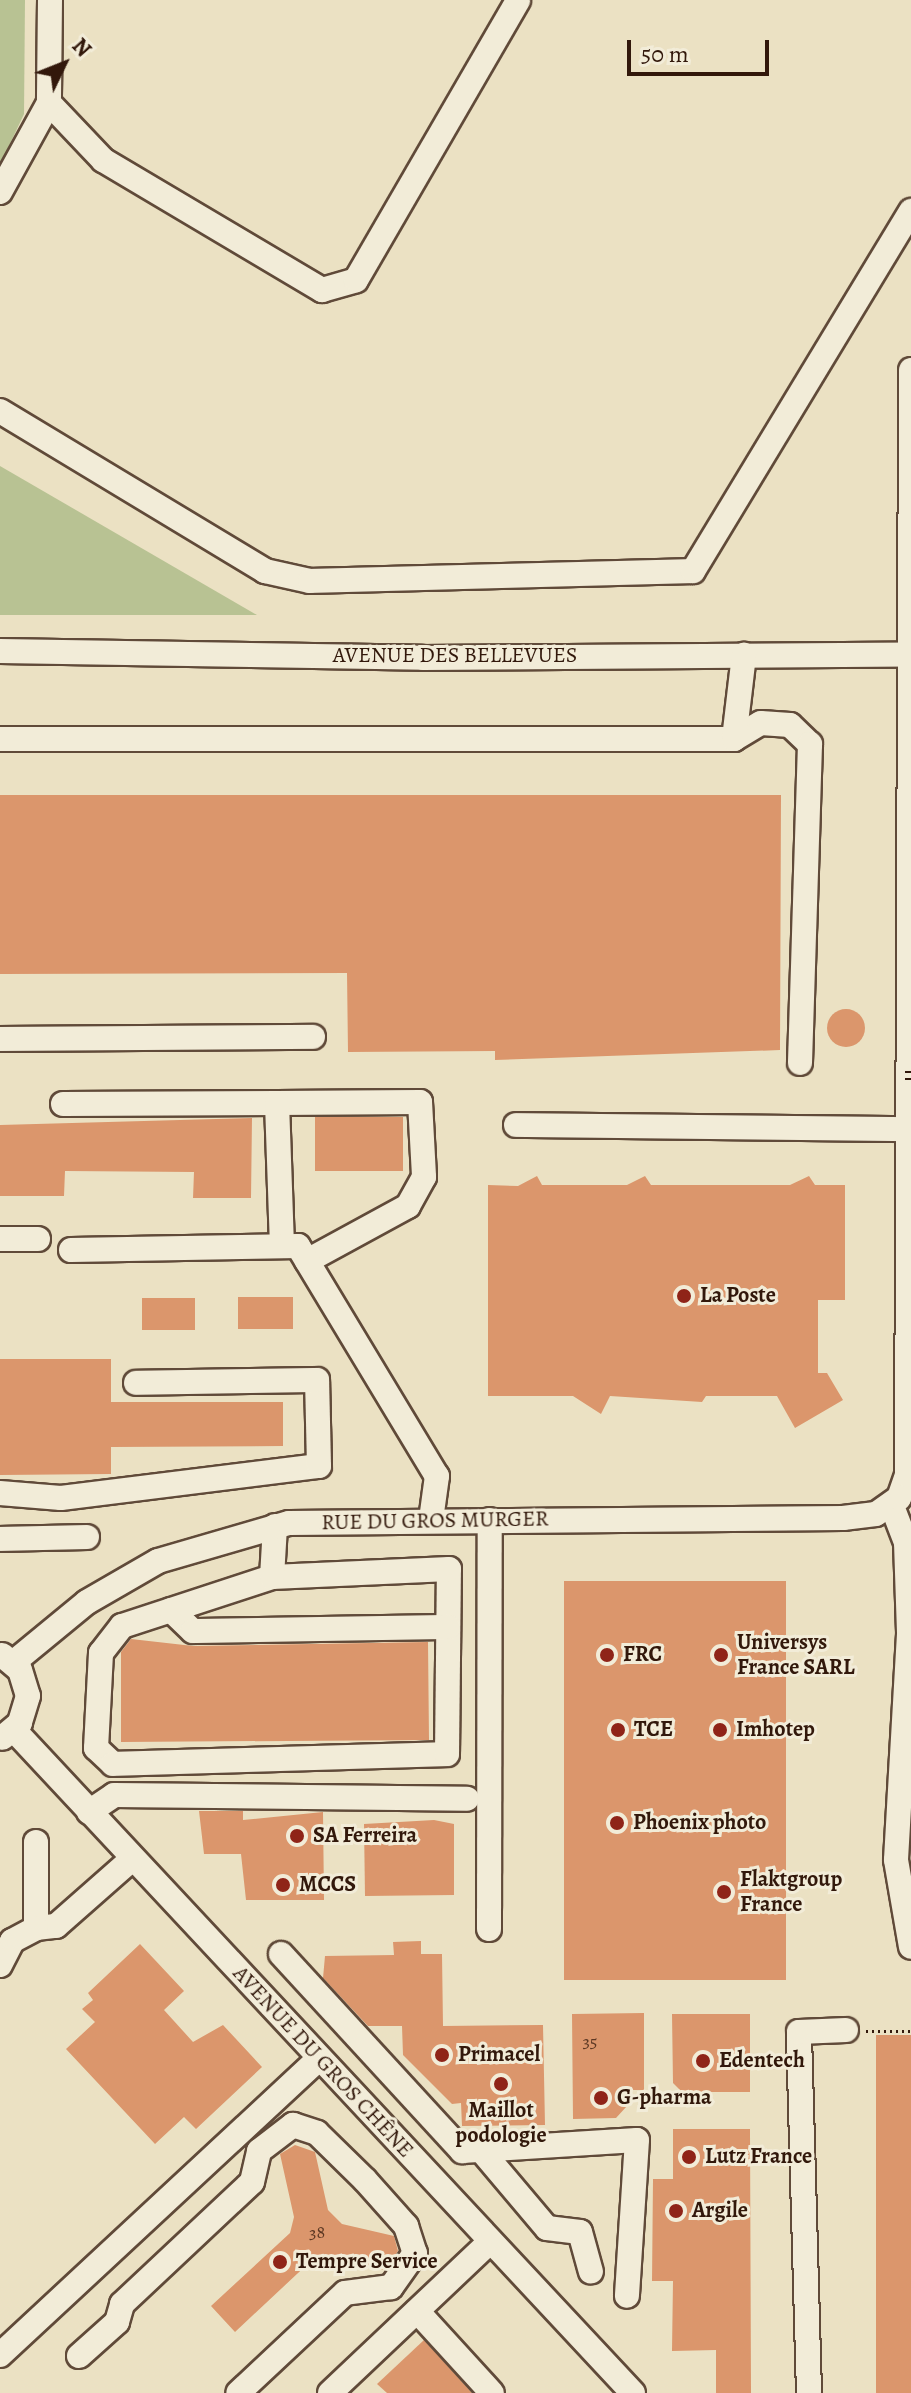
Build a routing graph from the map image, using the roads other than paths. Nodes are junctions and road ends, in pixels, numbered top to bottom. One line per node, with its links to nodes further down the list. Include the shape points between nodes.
1 (50, 0): 3 (street)
2 (518, 0): 3 (street, via 356,280 322,290 103,160)
3 (49, 103): 4 (street)
4 (0, 192)
5 (911, 211): 7 (street, via 693,571 310,581 265,571)
6 (911, 370): 10 (street)
7 (0, 411)
8 (0, 651): 9 (street, AVENUE DES BELLEVUES)
9 (744, 655): 10 (street, AVENUE DES BELLEVUES); 12 (street)
10 (908, 655): 19 (street)
11 (0, 739): 12 (street)
12 (734, 739): 15 (street, via 761,723 790,725 810,744)
13 (313, 1037): 14 (street)
14 (0, 1039)
15 (800, 1063)
16 (277, 1103): 17 (street); 22 (street); 24 (street, via 420,1102 424,1177 408,1206)
17 (63, 1104)
18 (516, 1125): 19 (street)
19 (903, 1129): 25 (street)
20 (0, 1239): 21 (street)
21 (38, 1239)
22 (282, 1246): 23 (street); 24 (street, via 298,1246)
23 (71, 1250)
24 (307, 1261): 30 (street, via 437,1476)
25 (908, 1305): 29 (street, via 907,1475)
26 (136, 1383): 28 (street, via 317,1380 319,1466)
27 (2, 1494): 28 (street)
28 (51, 1496): 33 (street)
29 (892, 1506): 31 (street, RUE DU GROS MURGER, via 843,1518); 48 (street, via 906,1542 909,1634 896,1860)
30 (431, 1520): 31 (street, RUE DU GROS MURGER); 32 (street, RUE DU GROS MURGER)
31 (490, 1520): 46 (street)
32 (275, 1526): 36 (street); 39 (street, RUE DU GROS MURGER, via 229,1535 123,1579)
33 (56, 1537): 34 (street); 35 (street)
34 (87, 1537)
35 (0, 1539)
36 (272, 1577): 37 (street); 38 (street, via 449,1569)
37 (171, 1610): 38 (street, via 193,1631); 38 (street, via 122,1626 101,1653 96,1748 113,1764 447,1754)
38 (448, 1627)
39 (7, 1658): 40 (street, via 28,1696)
40 (7, 1734): 42 (street, AVENUE DU GROS CHÊNE)
41 (467, 1799): 42 (street, via 114,1795)
42 (89, 1812): 44 (street, AVENUE DU GROS CHÊNE)
43 (36, 1842): 45 (street)
44 (132, 1859): 45 (street, via 56,1926); 52 (street, AVENUE DU GROS CHÊNE)
45 (36, 1928): 47 (street)
46 (489, 1929)
47 (6, 1935): 50 (street)
48 (911, 1947)
49 (281, 1954): 53 (street)
50 (0, 1965)
51 (846, 2030): 66 (street, via 799,2032)
52 (319, 2059): 55 (street, AVENUE DU GROS CHÊNE); 60 (street)
53 (456, 2145): 54 (street); 55 (street)
54 (481, 2150): 57 (street, via 547,2228 580,2232); 58 (street, via 637,2140)
55 (426, 2171): 56 (street, AVENUE DU GROS CHÊNE)
56 (491, 2241): 59 (street); 65 (street, AVENUE DU GROS CHÊNE)
57 (591, 2272)
58 (627, 2296)
59 (417, 2311): 63 (street); 64 (street)
60 (0, 2355)
61 (79, 2356): 62 (street, via 117,2322 122,2304 252,2182 259,2151 293,2125 317,2133 365,2180 406,2226 415,2253 391,2287 345,2293)
62 (238, 2393)
63 (330, 2393)
64 (492, 2393)
65 (633, 2393)
66 (809, 2393)

